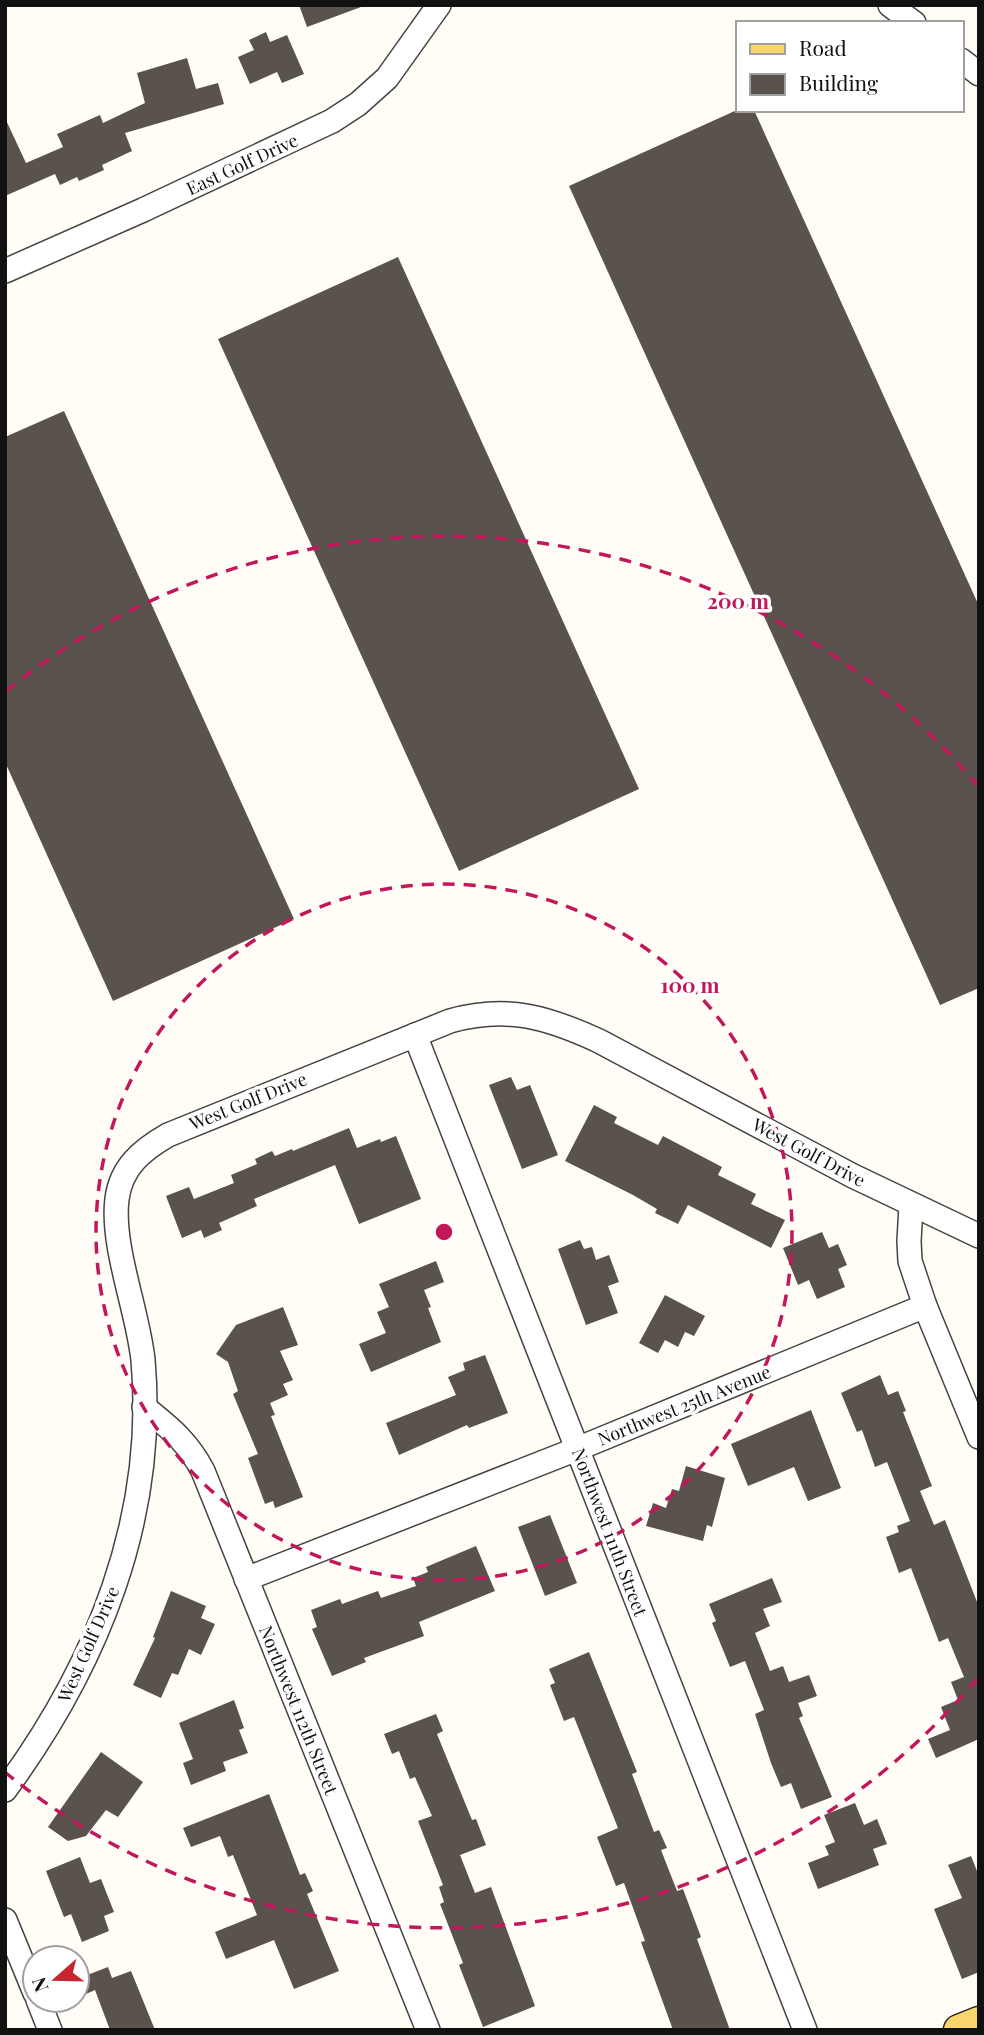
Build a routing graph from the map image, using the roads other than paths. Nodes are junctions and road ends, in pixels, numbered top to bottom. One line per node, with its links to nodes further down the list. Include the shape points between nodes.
1 (439, 5): 3 (street, East Golf Drive)
2 (890, 5): 4 (street)
3 (418, 15): 7 (street, East Golf Drive, via 387,78 332,121)
4 (911, 21)
5 (963, 62): 6 (street)
6 (979, 74)
7 (5, 271)
8 (415, 1035): 9 (street, West Golf Drive, via 484,1014 523,1014 560,1024); 12 (street, West Golf Drive, via 192,1123 135,1158 121,1184 116,1212 143,1361); 14 (street, Northwest 111th Street)
9 (911, 1206): 10 (street, West Golf Drive); 11 (street, via 910,1261)
10 (979, 1236)
11 (925, 1306): 13 (street); 14 (street, Northwest 25th Avenue)
12 (144, 1407): 15 (street, Northwest 112th Street, via 179,1435 192,1452); 16 (street, West Golf Drive, via 141,1480 119,1574 71,1686)
13 (979, 1437)
14 (578, 1449): 15 (street, Northwest 25th Avenue); 21 (street, Northwest 111th Street)
15 (246, 1579): 20 (street, Northwest 112th Street)
16 (5, 1790)
17 (5, 1920): 18 (street)
18 (21, 1959)
19 (979, 2022): 22 (main road)
20 (428, 2030)
21 (805, 2030)
22 (959, 2030)

